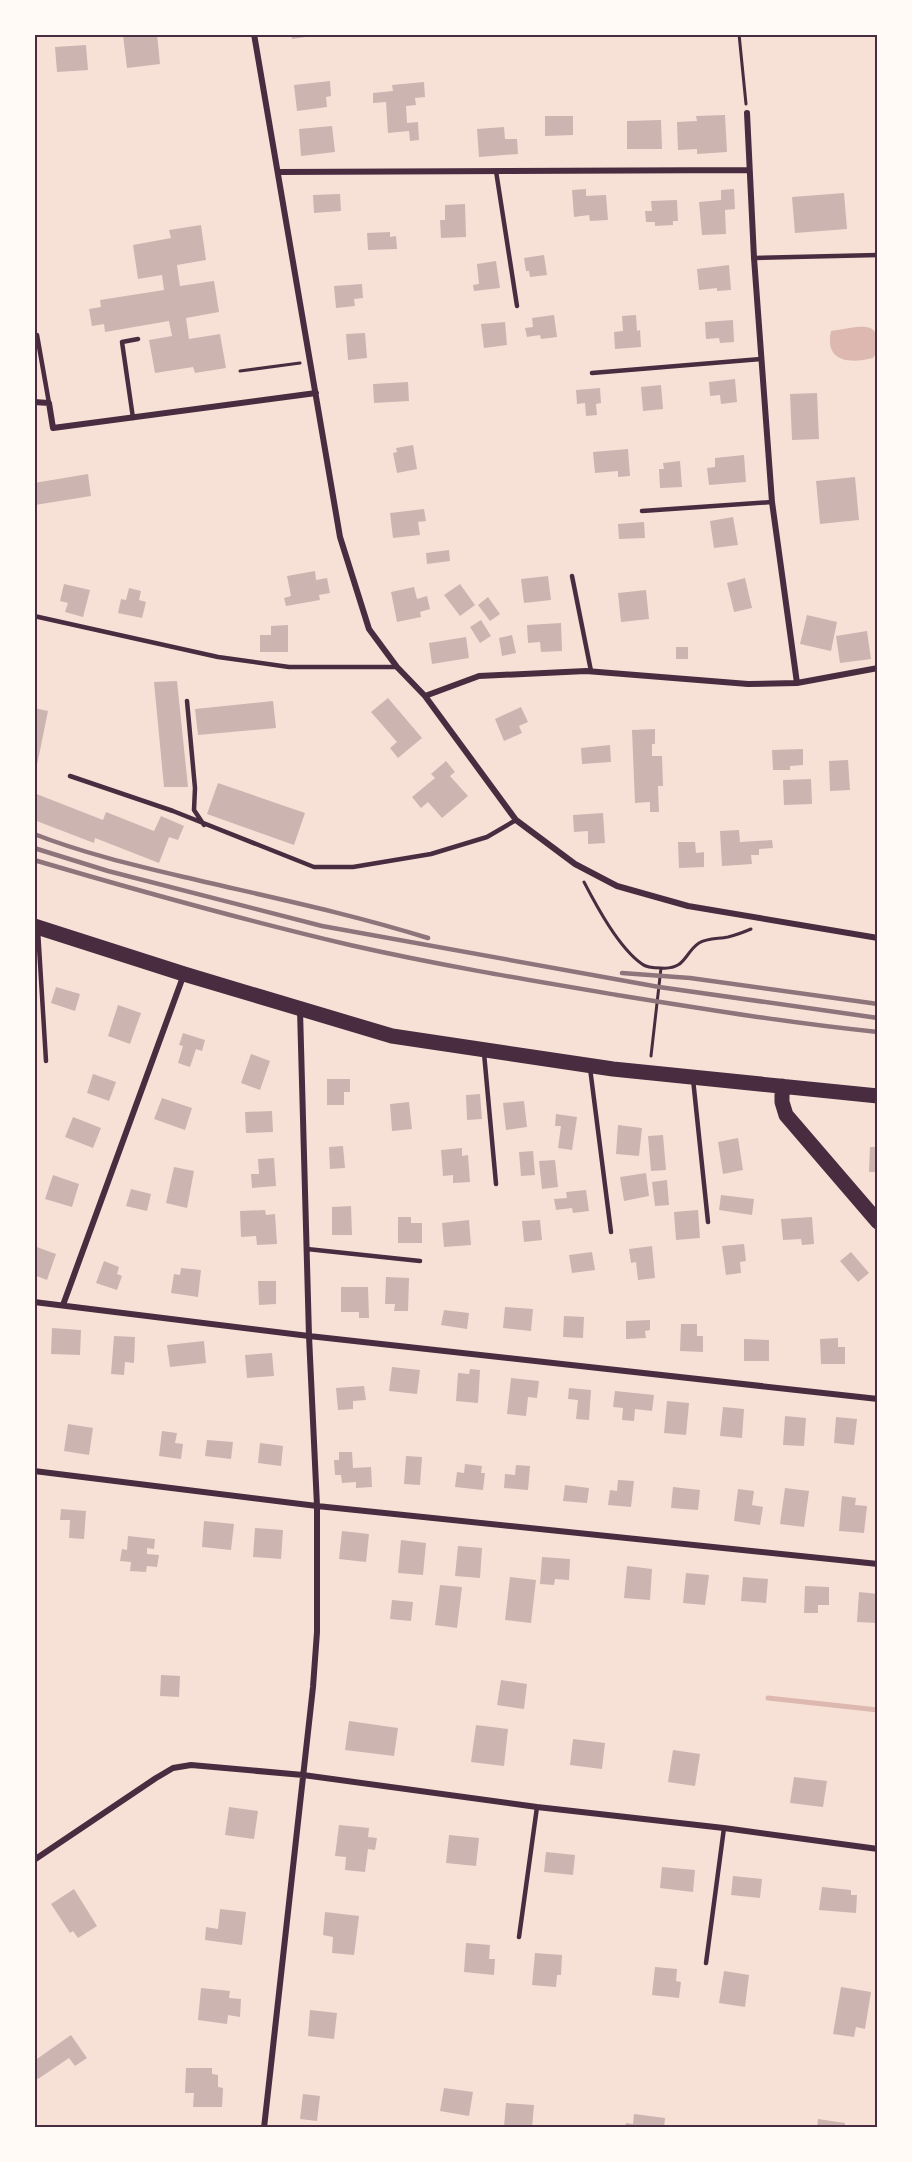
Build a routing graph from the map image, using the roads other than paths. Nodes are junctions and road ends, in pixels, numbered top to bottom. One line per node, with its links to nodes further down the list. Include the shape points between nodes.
1 (254, 34): 5 (street)
2 (747, 113): 3 (street)
3 (749, 170): 4 (street); 7 (street)
4 (496, 171): 5 (street); 8 (lane)
5 (278, 172): 13 (street)
6 (878, 255): 7 (lane)
7 (754, 258): 11 (street)
8 (517, 306)
9 (37, 335): 15 (lane)
10 (138, 339): 16 (lane, via 123,342)
11 (761, 359): 12 (lane); 17 (street)
12 (592, 373)
13 (316, 393): 16 (street); 21 (street, via 340,537 369,629)
14 (34, 402): 15 (street)
15 (49, 403): 16 (street, via 54,428)
16 (133, 418)
17 (772, 502): 18 (lane); 24 (street)
18 (642, 511)
19 (573, 576): 23 (lane)
20 (34, 616): 21 (lane, via 218,657 289,667)
21 (397, 667): 25 (street)
22 (878, 668): 24 (street)
23 (591, 671): 24 (street, via 748,684); 25 (street, via 479,676)
24 (797, 683)
25 (425, 696): 28 (street)
26 (187, 701): 29 (lane, via 194,810)
27 (70, 776): 29 (lane)
28 (516, 820): 29 (lane, via 487,837 431,854 354,867 314,867); 31 (street, via 575,864 617,886 688,906)
29 (204, 825)
30 (36, 926): 32 (main road); 35 (lane)
31 (878, 938)
32 (184, 974): 33 (main road); 47 (street)
33 (300, 1009): 34 (main road, via 392,1036); 44 (street)
34 (483, 1050): 36 (main road); 40 (lane)
35 (46, 1061)
36 (590, 1066): 37 (main road); 43 (lane)
37 (692, 1077): 38 (main road); 41 (lane)
38 (782, 1086): 39 (main road); 42 (main road, via 786,1114)
39 (878, 1096)
40 (496, 1184)
41 (708, 1222)
42 (878, 1222)
43 (611, 1232)
44 (307, 1249): 45 (lane); 48 (street)
45 (420, 1261)
46 (34, 1302): 47 (street)
47 (63, 1305): 48 (street)
48 (309, 1336): 49 (street); 51 (street)
49 (878, 1399)
50 (34, 1472): 51 (street)
51 (317, 1506): 52 (street); 53 (street, via 317,1632)
52 (878, 1564)
53 (303, 1775): 54 (street); 57 (street, via 191,1765 173,1768); 60 (street)
54 (537, 1807): 55 (street); 58 (lane)
55 (724, 1828): 56 (street); 59 (lane)
56 (878, 1849)
57 (34, 1860)
58 (519, 1937)
59 (706, 1963)
60 (264, 2127)

